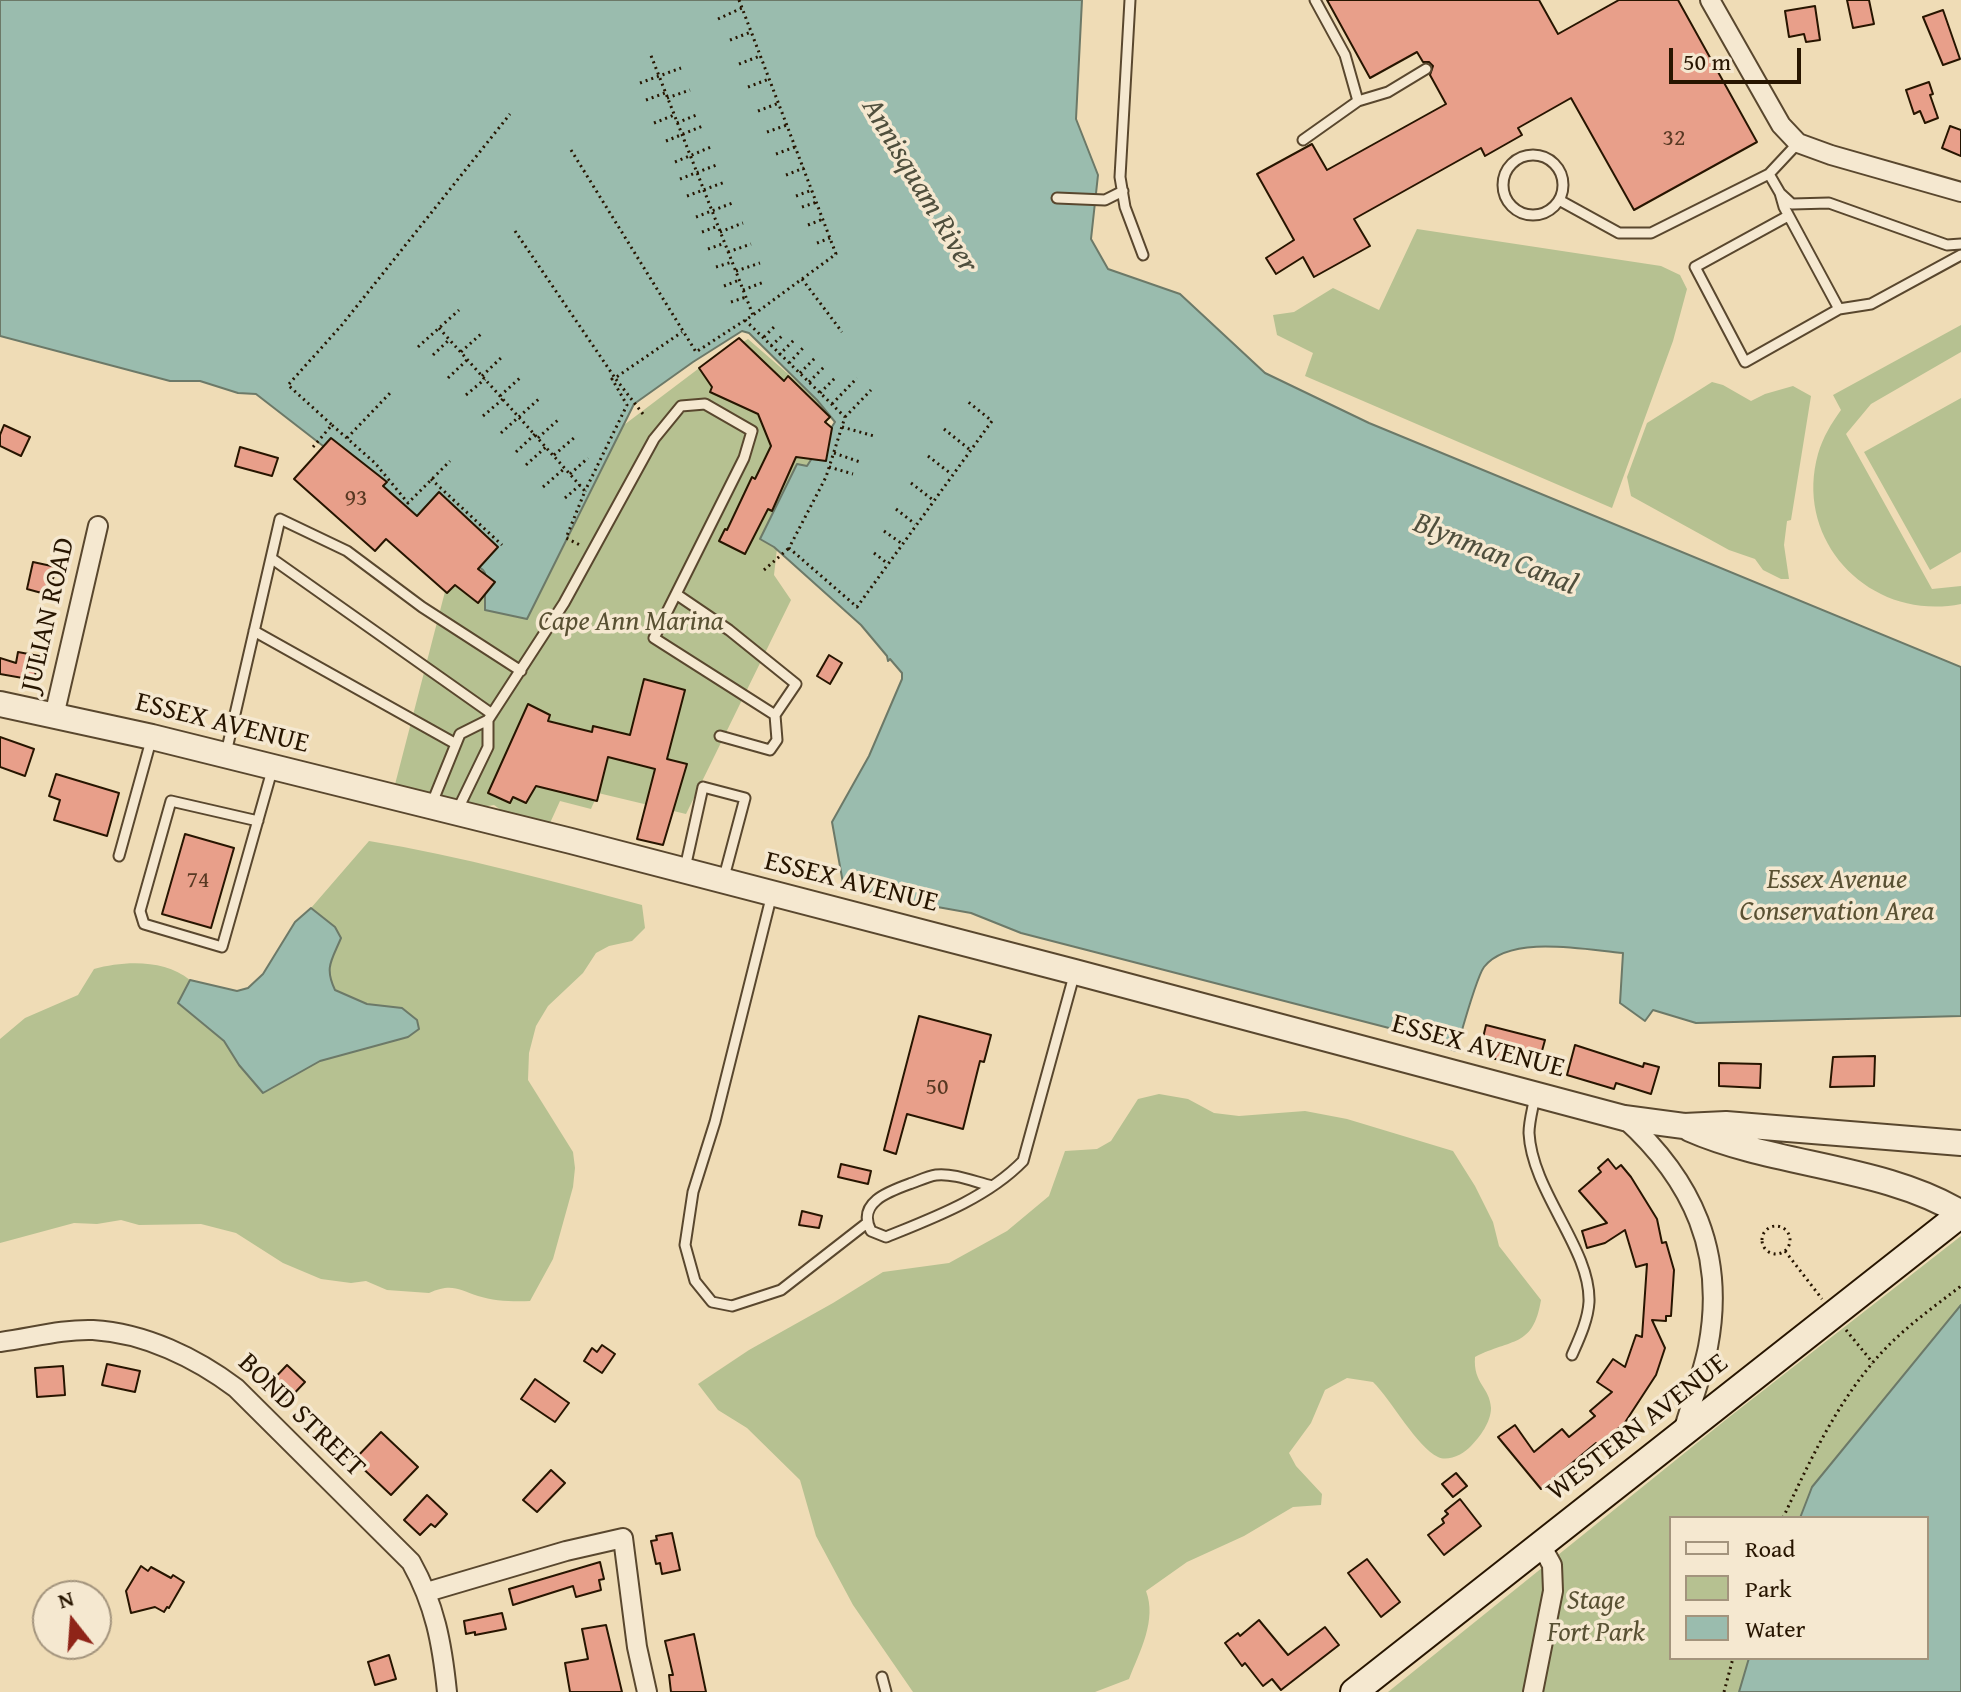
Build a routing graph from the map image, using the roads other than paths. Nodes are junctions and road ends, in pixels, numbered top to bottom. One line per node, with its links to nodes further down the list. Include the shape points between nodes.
1 (1130, 0): 9 (lane)
2 (1315, 0): 5 (lane, via 1345,55)
3 (1710, 0): 7 (street, via 1781,125)
4 (1426, 69): 5 (lane, via 1388,92)
5 (1358, 101): 6 (lane)
6 (1303, 140)
7 (1798, 143): 8 (lane); 10 (street)
8 (1769, 174): 11 (lane); 13 (lane, via 1660,230 1642,234 1607,229)
9 (1123, 191): 12 (lane, via 1105,200); 16 (lane)
10 (1961, 192)
11 (1780, 193): 14 (lane); 15 (lane, via 1792,204 1829,203 1947,245)
12 (1057, 198)
13 (1559, 200): 13 (lane, via 1563,177 1549,159 1526,156 1507,170 1504,193 1518,211 1541,214)
14 (1788, 216): 18 (lane); 18 (lane, via 1695,267 1745,362)
15 (1961, 244)
16 (1143, 255)
17 (1961, 255): 18 (lane, via 1871,304)
18 (1839, 309)
19 (98, 526): 26 (street, JULIAN ROAD)
20 (271, 558): 22 (lane); 23 (lane, via 280,519 347,551); 27 (lane)
21 (676, 594): 23 (lane, via 744,458 752,431 705,404 681,406 654,439); 25 (lane, via 796,684); 25 (lane, via 654,638)
22 (254, 631): 30 (lane); 31 (lane)
23 (521, 671): 27 (lane)
24 (0, 704): 26 (street, ESSEX AVENUE)
25 (775, 715): 28 (lane, via 777,740 770,750)
26 (54, 716): 29 (street, ESSEX AVENUE)
27 (490, 717): 30 (lane, via 460,734); 34 (lane, via 488,747)
28 (720, 736)
29 (152, 737): 31 (street, ESSEX AVENUE); 36 (lane)
30 (456, 744): 33 (lane)
31 (225, 755): 32 (street, ESSEX AVENUE)
32 (273, 767): 33 (street, ESSEX AVENUE); 35 (lane)
33 (431, 807): 34 (street, ESSEX AVENUE)
34 (456, 813): 37 (street, ESSEX AVENUE)
35 (258, 821): 35 (lane, via 171,801 140,911 144,924 222,947)
36 (119, 856)
37 (685, 871): 38 (street, ESSEX AVENUE); 38 (lane, via 703,787 745,798)
38 (723, 881): 39 (street, ESSEX AVENUE)
39 (772, 894): 40 (street, ESSEX AVENUE); 47 (lane, via 693,1192 685,1245 695,1281 712,1302 732,1306 781,1290)
40 (1075, 972): 41 (street, ESSEX AVENUE); 45 (lane, via 1023,1161)
41 (1535, 1093): 42 (street, ESSEX AVENUE); 49 (lane, via 1529,1132 1534,1158 1541,1184 1576,1252 1589,1302)
42 (1624, 1118): 43 (street, ESSEX AVENUE); 50 (street, via 1677,1174 1707,1249 1711,1322)
43 (1684, 1126): 44 (street, ESSEX AVENUE, via 1726,1124); 46 (street, ESSEX AVENUE, via 1719,1142 1937,1198)
44 (1961, 1143)
45 (992, 1186): 47 (lane, via 886,1237 871,1231); 47 (lane, via 935,1175 880,1195 868,1209)
46 (1961, 1213): 50 (main road, WESTERN AVENUE)
47 (867, 1223)
48 (0, 1342): 52 (street, BOND STREET, via 61,1332 118,1333 208,1368 236,1388 382,1531 411,1562)
49 (1572, 1355)
50 (1682, 1435): 51 (main road, WESTERN AVENUE)
51 (1541, 1545): 57 (main road, WESTERN AVENUE); 58 (street, via 1552,1565 1553,1591 1541,1620)
52 (427, 1592): 54 (street, BOND STREET); 55 (street, via 623,1538)
53 (882, 1677): 56 (lane)
54 (447, 1692)
55 (647, 1692)
56 (886, 1692)
57 (1354, 1692)
58 (1533, 1692)

